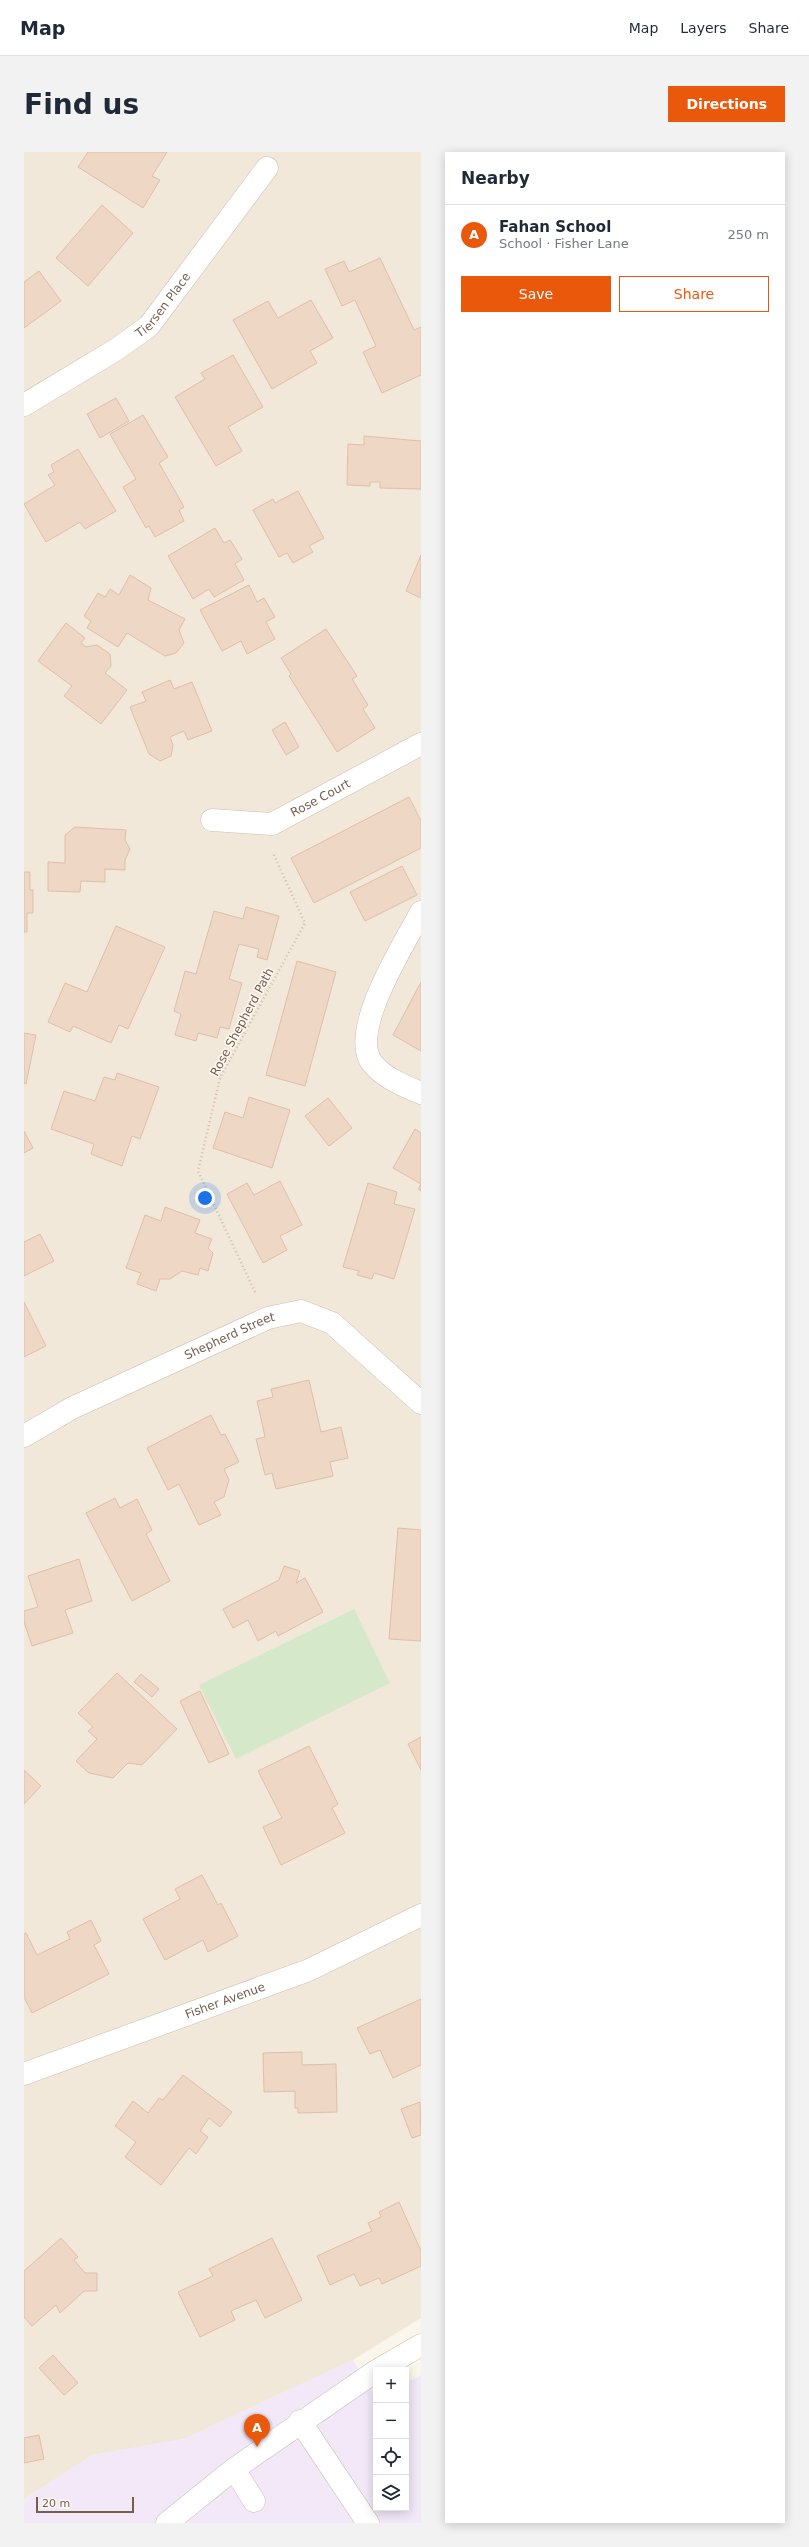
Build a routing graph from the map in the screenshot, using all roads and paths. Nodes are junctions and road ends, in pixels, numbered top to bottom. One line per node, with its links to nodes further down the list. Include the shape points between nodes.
1 (267, 168): 2 (street, Tiersen Place, via 149,326 117,349)
2 (24, 405)
3 (421, 744): 4 (street, Rose Court, via 272,824)
4 (212, 820)
5 (271, 849): 8 (path, Rose Shepherd Path, via 305,923 220,1078 198,1171)
6 (421, 912): 7 (street, via 377,997 368,1022 366,1040 372,1062 397,1084)
7 (421, 1094)
8 (268, 1318): 9 (street, Shepherd Street, via 301,1312 332,1323); 10 (street, Shepherd Street, via 72,1408)
9 (421, 1403)
10 (24, 1436)
11 (421, 1915): 12 (street, Fisher Avenue, via 309,1970)
12 (24, 2074)
13 (421, 2345): 14 (street)
14 (372, 2373): 15 (street)
15 (300, 2421): 16 (street); 19 (street)
16 (234, 2469): 17 (street); 18 (street)
17 (254, 2501)
18 (167, 2523)
19 (368, 2523)

